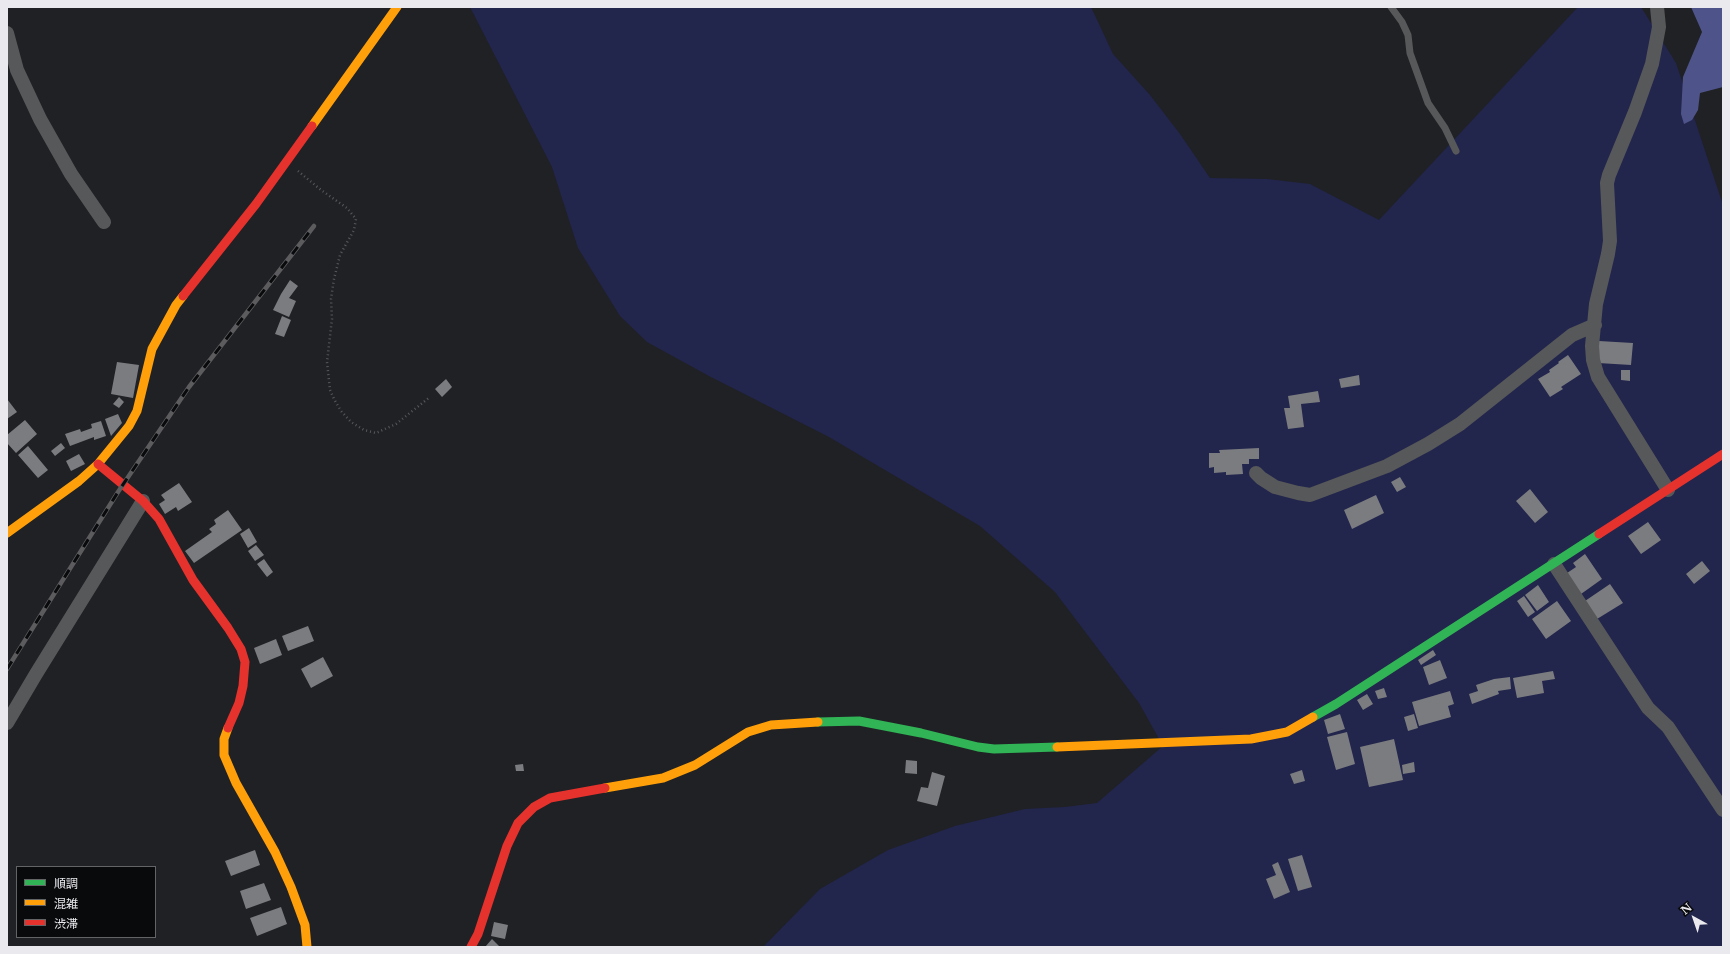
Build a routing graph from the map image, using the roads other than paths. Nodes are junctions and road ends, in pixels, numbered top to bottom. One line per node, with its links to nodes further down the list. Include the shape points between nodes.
1 (397, 7): 9 (street, via 288,161 176,305 152,349 137,411 129,426)
2 (1391, 7): 5 (lane, via 1408,35 1410,53 1428,103)
3 (1657, 7): 7 (street, via 1659,27 1652,64 1609,174 1610,241 1596,304)
4 (7, 33): 6 (street, via 17,70 40,119 71,174)
5 (1456, 151)
6 (104, 222)
7 (1595, 325): 10 (street, via 1572,334 1460,424 1387,466 1310,495 1275,487); 11 (street, via 1592,346 1598,377)
8 (1723, 454): 11 (street)
9 (98, 464): 12 (street); 13 (street, via 79,481)
10 (1256, 473)
11 (1668, 490): 14 (street)
12 (143, 501): 15 (street); 17 (street, via 159,519 193,580 241,649 245,662 243,686 224,739 224,755 236,783 292,887 305,925)
13 (7, 533)
14 (1554, 564): 16 (street, via 1648,708 1668,727); 18 (street, via 1336,704 1287,732 1268,737 994,749 978,748 921,733 859,721 771,725 748,732 695,765 663,778 550,798 534,807 518,823 507,846 478,934)
15 (7, 723)
16 (1723, 810)
17 (307, 947)
18 (471, 947)

